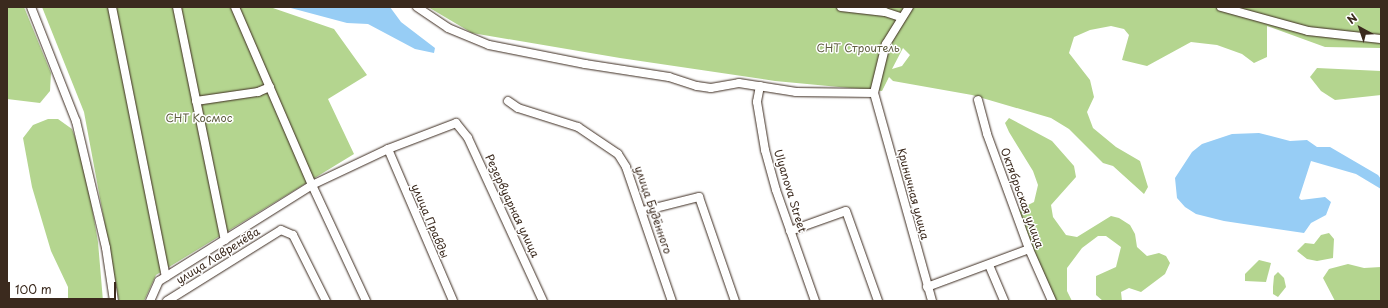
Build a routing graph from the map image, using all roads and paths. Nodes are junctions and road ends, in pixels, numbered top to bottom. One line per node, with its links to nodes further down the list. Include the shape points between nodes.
1 (31, 7): 26 (street, via 76,121 106,248)
2 (112, 7): 24 (street)
3 (177, 7): 15 (street)
4 (235, 7): 12 (street)
5 (417, 7): 11 (street, via 448,28 489,45 669,77 697,86 711,88 739,83)
6 (841, 7): 9 (street, via 885,12)
7 (908, 7): 9 (street)
8 (1221, 7): 10 (street, via 1308,31)
9 (900, 17): 13 (street, via 886,44)
10 (1381, 39)
11 (760, 86): 13 (street, via 796,92); 20 (street, Ulyanova Street, via 757,102 766,150)
12 (270, 87): 15 (street, via 258,92); 18 (street)
13 (874, 93): 25 (street, Криничная улица)
14 (978, 100): 22 (street, Октябрьская улица, via 987,134)
15 (196, 101): 21 (street)
16 (508, 101): 19 (street, улица Будённого, via 518,108 578,127 618,154 626,167)
17 (388, 149): 18 (street); 31 (street, улица Правды); 32 (street, Резервуарная улица, via 456,122 468,138)
18 (312, 185): 21 (street); 30 (street)
19 (643, 211): 33 (street, улица Будённого); 34 (street, via 699,197)
20 (790, 231): 35 (street, Ulyanova Street); 36 (street, via 846,211)
21 (225, 240): 24 (street)
22 (1029, 249): 23 (street); 39 (street, Октябрьская улица)
23 (989, 265): 25 (street); 38 (street)
24 (166, 277): 27 (street, via 159,281)
25 (927, 287): 37 (street, Криничная улица)
26 (114, 301)
27 (150, 301)
28 (167, 301): 29 (street, улица Лавренёва, via 281,230 293,235)
29 (326, 301)
30 (366, 301)
31 (453, 301)
32 (543, 301)
33 (672, 301)
34 (735, 301)
35 (815, 301)
36 (878, 301)
37 (932, 301)
38 (1004, 301)
39 (1052, 301)

